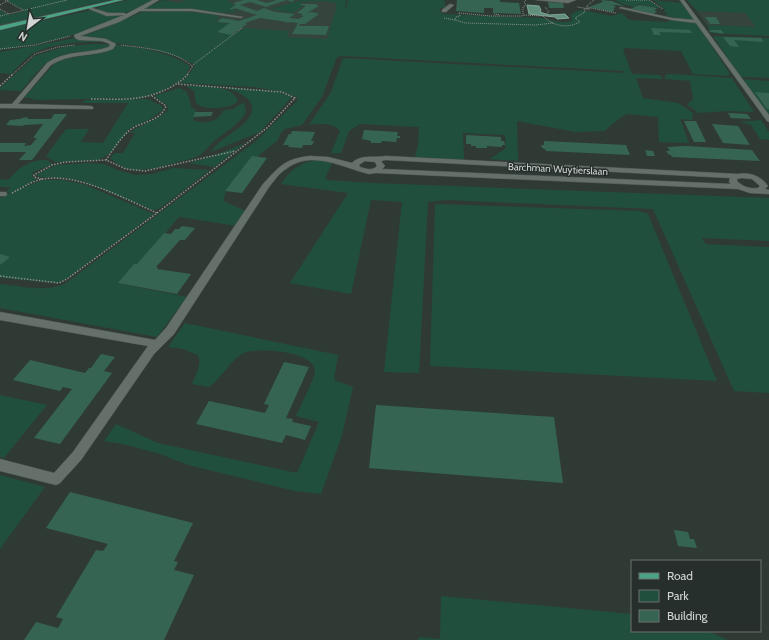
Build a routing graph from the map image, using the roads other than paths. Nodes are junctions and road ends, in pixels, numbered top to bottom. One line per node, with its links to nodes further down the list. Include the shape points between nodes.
1 (121, 0): 9 (main road)
2 (158, 0): 11 (street)
3 (176, 0): 4 (street)
4 (181, 0)
5 (538, 0): 7 (street)
6 (682, 0): 15 (street)
7 (573, 1)
8 (452, 5): 12 (street)
9 (91, 8): 13 (street, via 107,15); 16 (main road)
10 (621, 8): 15 (street)
11 (138, 10): 13 (street); 14 (street, via 192,10)
12 (444, 11)
13 (132, 13): 18 (street, via 77,35 86,40 99,39 111,41 113,44 111,48 100,52 71,55 50,64)
14 (241, 17)
15 (699, 23): 20 (street)
16 (0, 28)
17 (0, 106): 18 (street)
18 (13, 107): 19 (street)
19 (91, 108)
20 (769, 120)
21 (377, 160): 22 (street, Barchman Wuytierslaan, via 386,158); 23 (street, Barchman Wuytierslaan, via 364,159 358,161); 25 (street, via 381,166)
22 (501, 164): 24 (street, Barchman Wuytierslaan); 26 (street, via 512,170 511,174)
23 (356, 167): 25 (street, Barchman Wuytierslaan, via 362,171); 34 (street, Barchman Wuytierslaan, via 325,158 306,158 282,168 266,186 170,331)
24 (600, 169): 27 (street, Barchman Wuytierslaan); 28 (street, via 598,177)
25 (376, 171): 26 (street, Barchman Wuytierslaan)
26 (506, 176): 28 (street, Barchman Wuytierslaan)
27 (736, 176): 29 (street, Barchman Wuytierslaan, via 747,176); 30 (street, via 733,182)
28 (604, 181): 30 (street, Barchman Wuytierslaan)
29 (765, 183): 31 (street, Barchman Wuytierslaan, via 761,190)
30 (740, 187): 31 (street, Barchman Wuytierslaan)
31 (754, 191): 32 (street, Barchman Wuytierslaan)
32 (769, 192)
33 (0, 316): 34 (street)
34 (157, 344): 35 (street, Barchman Wuytierslaan, via 77,456 56,478)
35 (0, 465)

